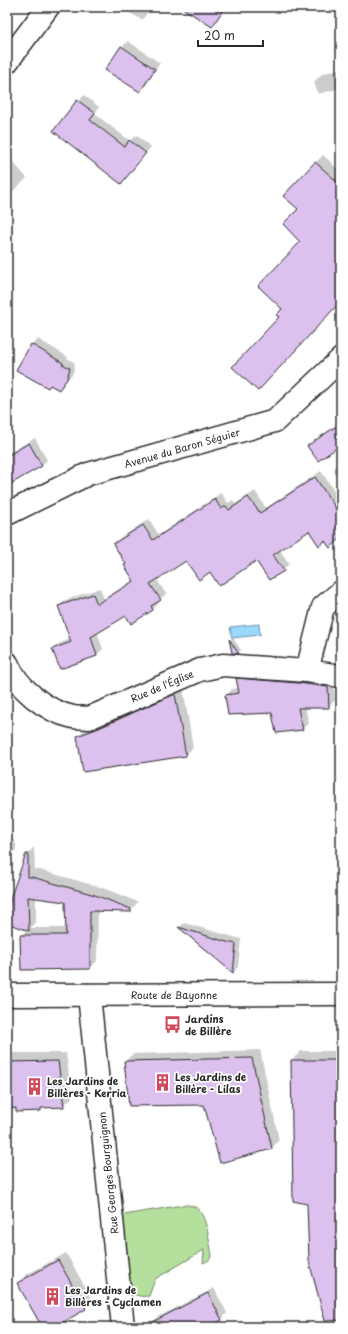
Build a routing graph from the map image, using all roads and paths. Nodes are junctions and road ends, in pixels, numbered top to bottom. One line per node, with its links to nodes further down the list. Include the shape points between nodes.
1 (48, 7): 2 (street)
2 (7, 62)
3 (341, 359): 4 (street, Avenue du Baron Séguier, via 275,421 88,474)
4 (7, 514)
5 (341, 592): 7 (street, via 323,607)
6 (7, 663): 7 (street, Rue de l'Église, via 24,690 41,703 73,717 89,718 200,670 223,665)
7 (307, 671): 8 (street, Rue de l'Église)
8 (341, 676)
9 (341, 994): 11 (street, Route de Bayonne)
10 (7, 995): 11 (street, Route de Bayonne)
11 (89, 995): 12 (street, Rue Georges Bourguignon)
12 (123, 1327)

